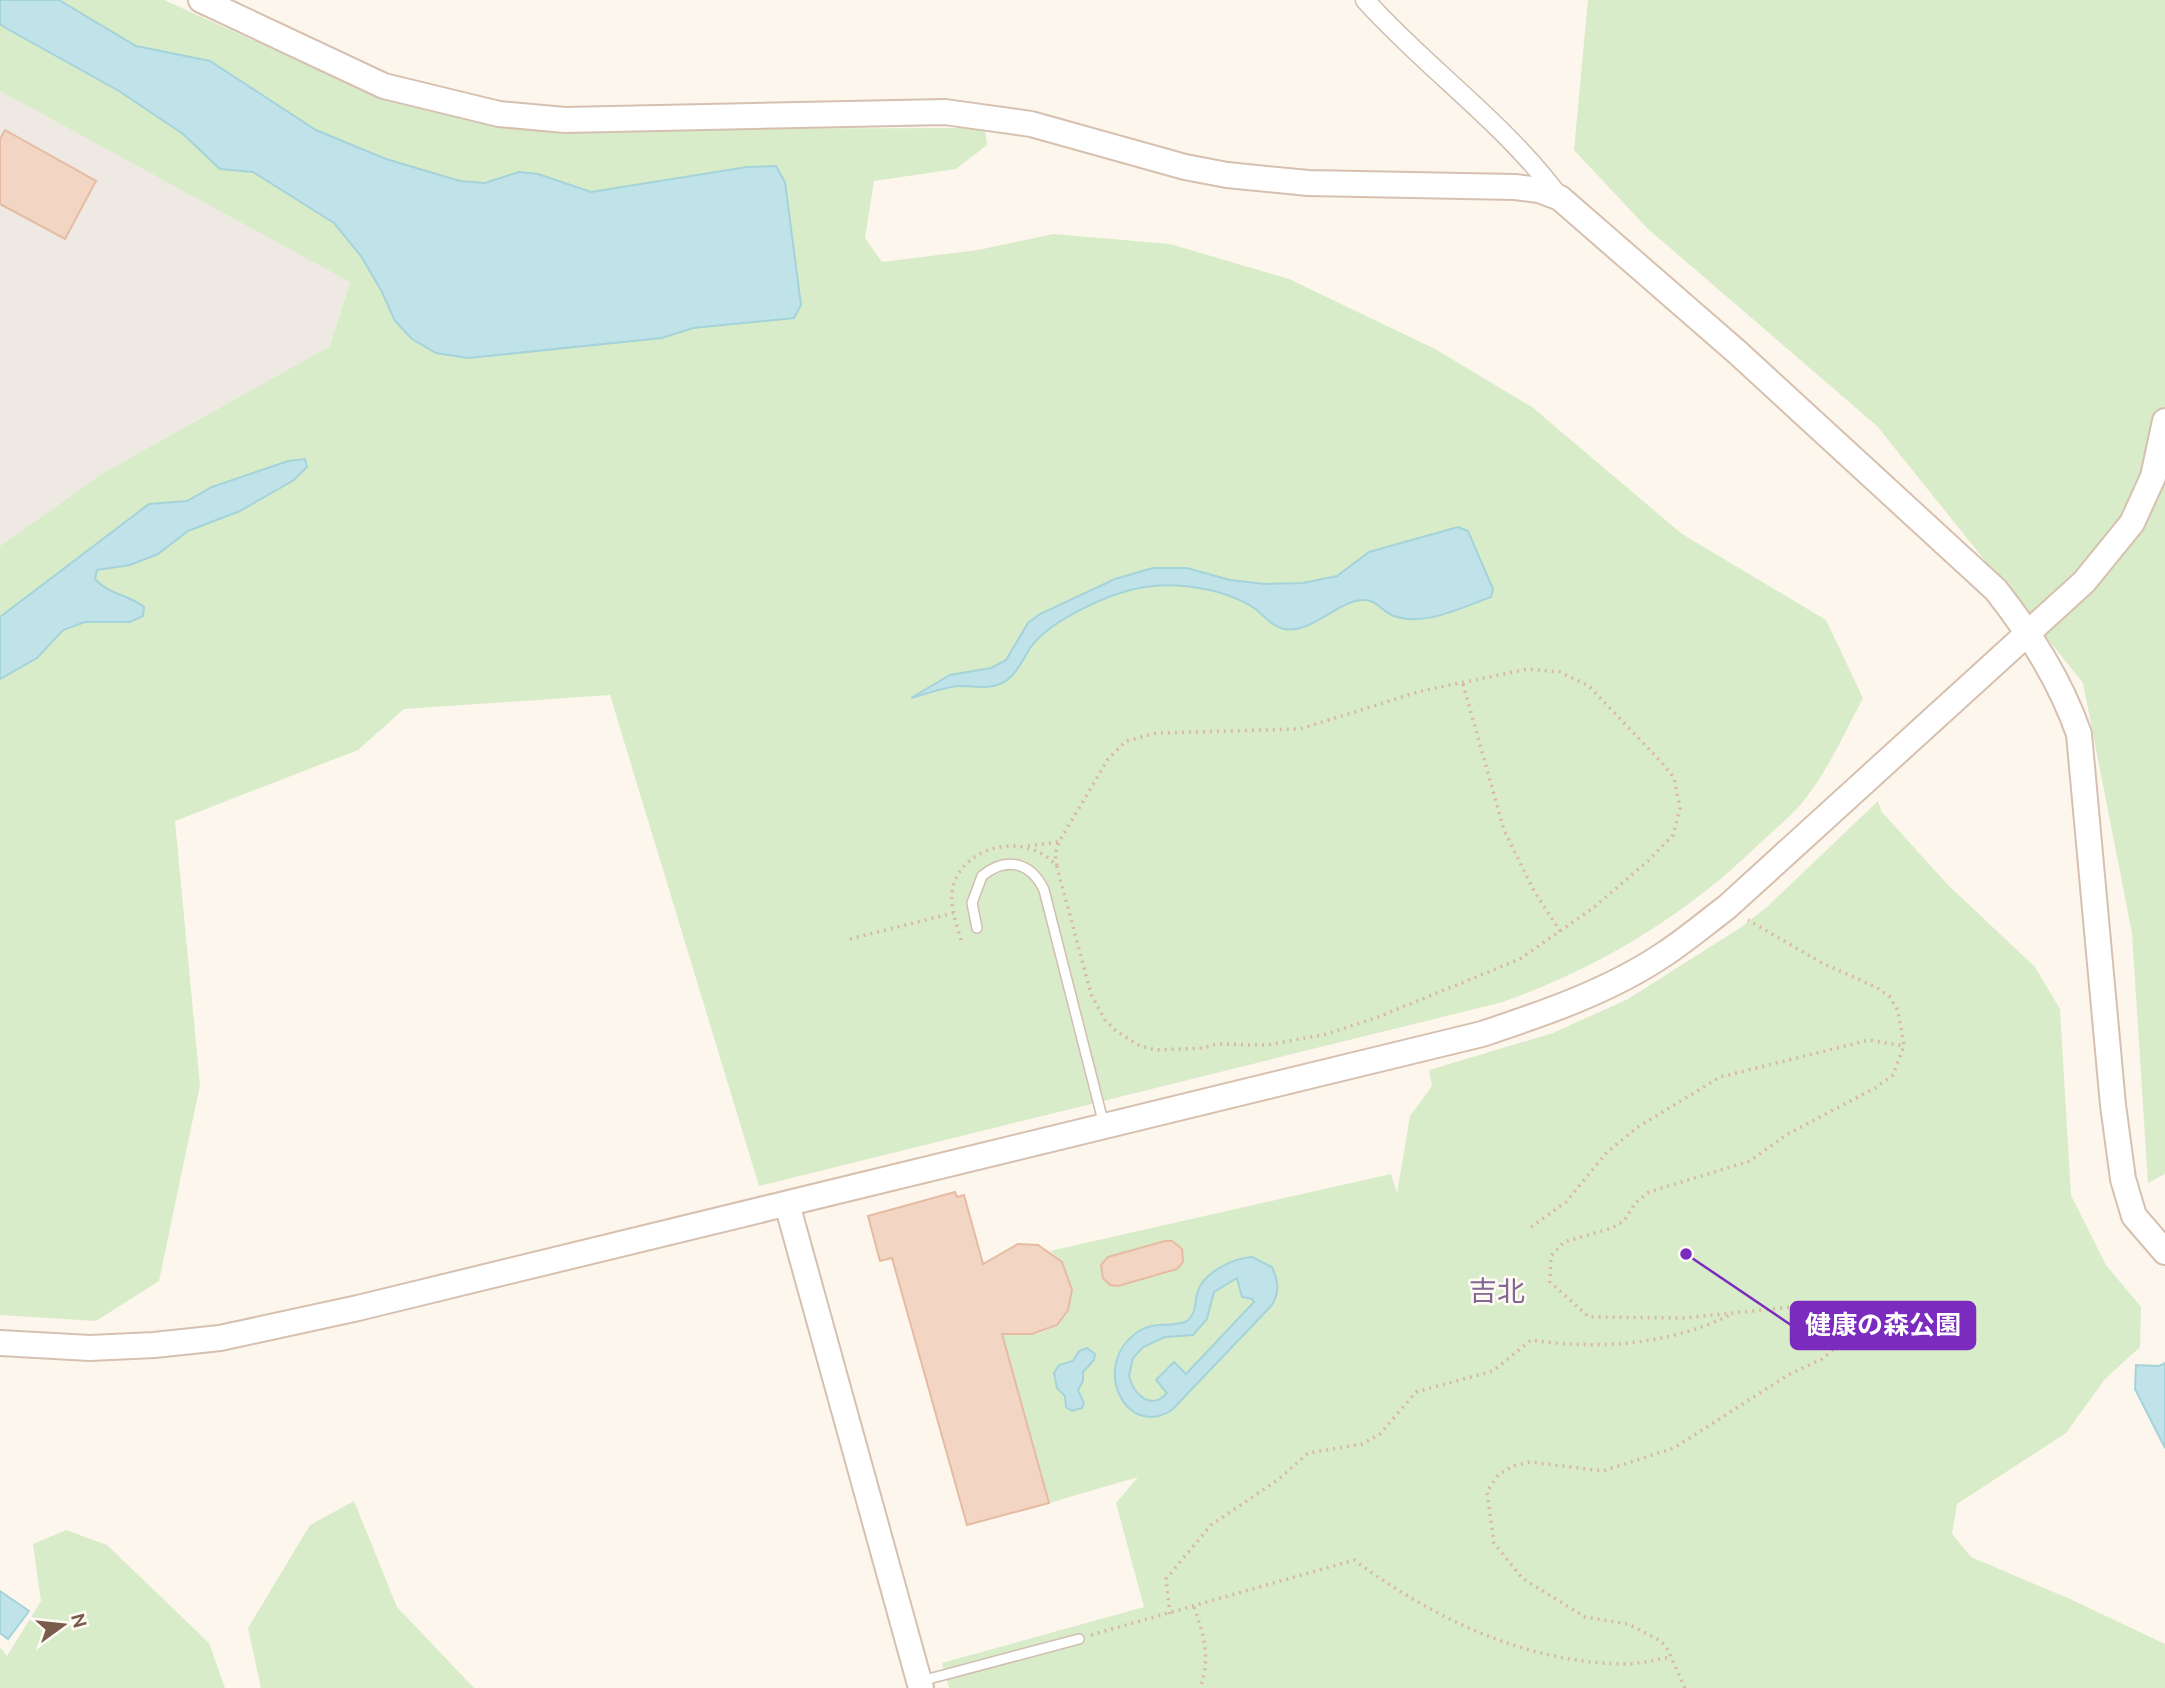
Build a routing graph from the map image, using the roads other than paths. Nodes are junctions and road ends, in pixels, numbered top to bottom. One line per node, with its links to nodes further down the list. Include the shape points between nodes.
1 (201, 0): 3 (street, via 384,86 499,114 565,120 945,112 1031,124 1227,175 1308,183 1515,187)
2 (1365, 0): 3 (street, via 1400,39 1529,157)
3 (1560, 198): 5 (street, via 1737,352 1986,581)
4 (2165, 421): 5 (street, via 2153,477 2132,523 2084,582)
5 (2028, 631): 7 (street, via 1727,907 1665,954 1607,986 1482,1034); 9 (street, via 2066,696 2079,734 2123,1180 2134,1216)
6 (977, 928): 7 (lane, via 972,903 982,876 1006,863 1034,873 1044,890)
7 (1104, 1126): 8 (street)
8 (787, 1204): 10 (street, via 220,1338 90,1348); 12 (street)
9 (2165, 1252)
10 (0, 1343)
11 (1079, 1639): 12 (lane)
12 (920, 1685)

